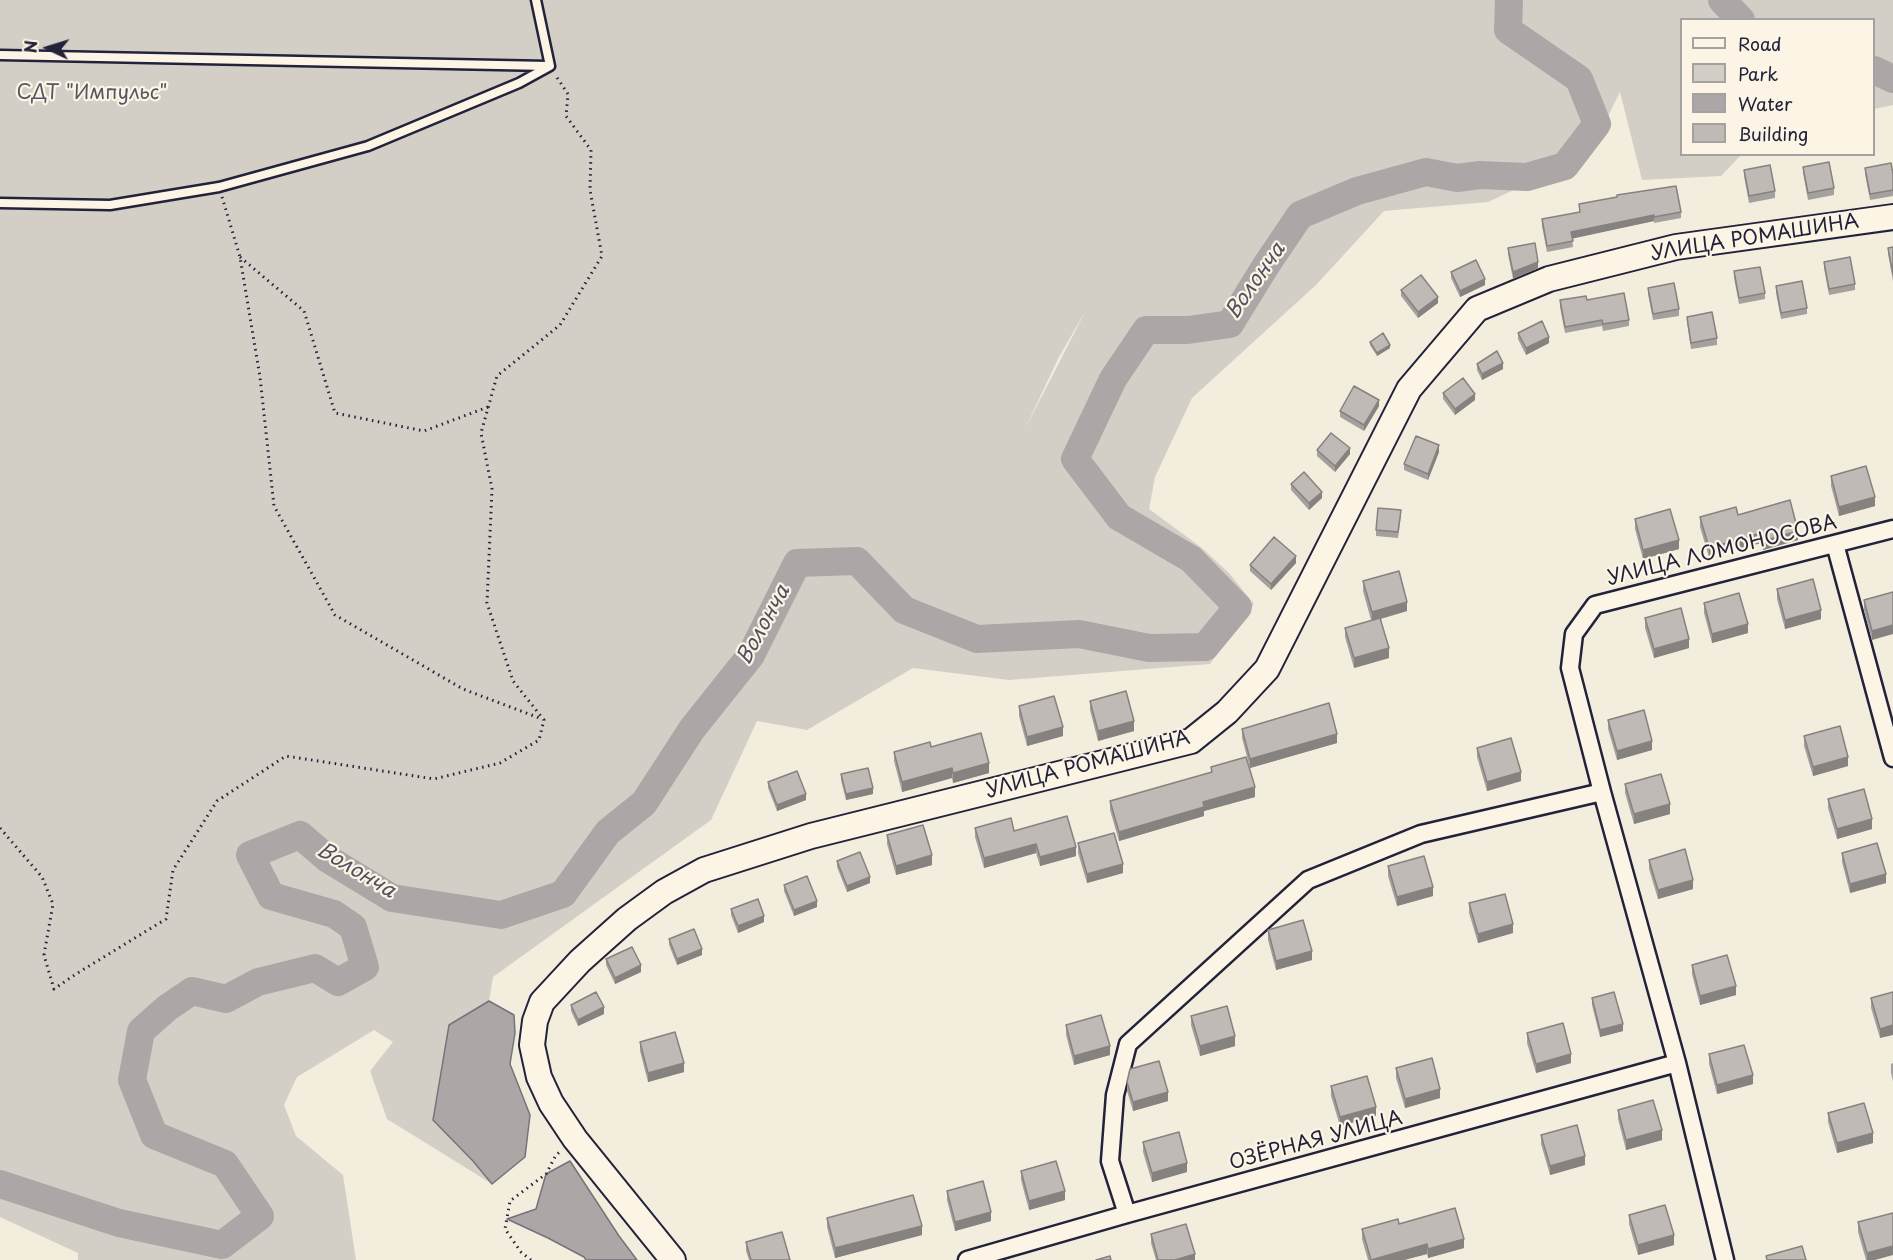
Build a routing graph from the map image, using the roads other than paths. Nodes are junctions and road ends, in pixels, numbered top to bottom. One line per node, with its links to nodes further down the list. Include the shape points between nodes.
1 (536, 0): 3 (lane)
2 (0, 55): 3 (lane)
3 (550, 66): 4 (lane, via 519,83 368,146 219,187 110,205)
4 (0, 202)
5 (1893, 217): 12 (street, УЛИЦА РОМАШИНА, via 1676,247 1548,279 1477,309 1409,389 1267,669 1227,712 1191,741 811,837 704,870 627,919 579,961 542,1002 532,1045 539,1077 574,1139)
6 (1893, 529): 7 (street, УЛИЦА ЛОМОНОСОВА)
7 (1835, 544): 8 (street); 9 (street, УЛИЦА ЛОМОНОСОВА, via 1595,605 1574,634 1570,668)
8 (1893, 758)
9 (1602, 792): 10 (street); 11 (street, via 1421,834 1308,880 1128,1044 1115,1095 1110,1161)
10 (1677, 1063): 11 (street, ОЗЁРНАЯ УЛИЦА); 14 (street)
11 (1127, 1214): 13 (street, ОЗЁРНАЯ УЛИЦА)
12 (673, 1260)
13 (967, 1260)
14 (1725, 1260)

